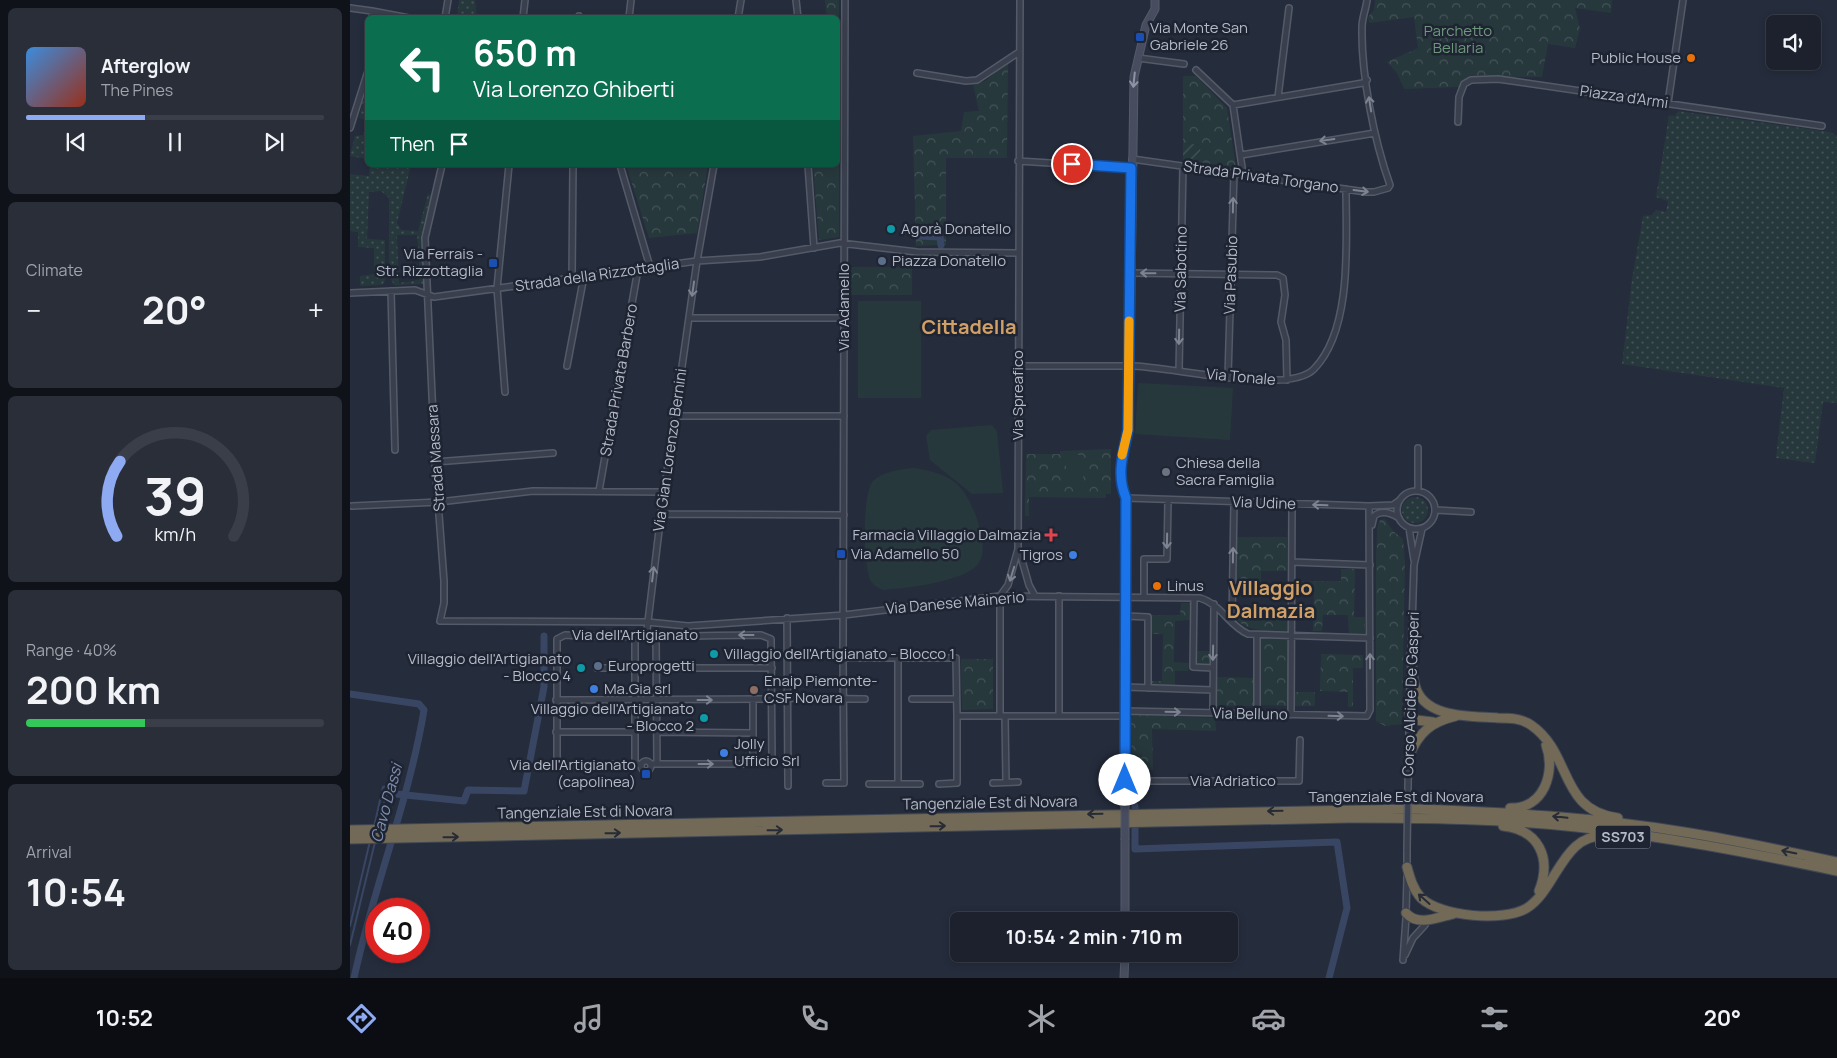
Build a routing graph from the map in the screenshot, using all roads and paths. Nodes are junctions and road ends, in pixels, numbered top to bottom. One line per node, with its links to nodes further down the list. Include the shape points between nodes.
1 (448, 0): 14 (street)
2 (525, 0): 15 (street)
3 (631, 0): 16 (street)
4 (741, 0): 17 (street)
5 (796, 0): 18 (street)
6 (845, 0): 47 (street, Via Adamello)
7 (1020, 0): 19 (street, Via Spreafico)
8 (1155, 0): 20 (street, via 1155,9 1146,25)
9 (1366, 0): 25 (street, via 1362,25)
10 (1683, 0): 27 (street)
11 (350, 8): 13 (street)
12 (1289, 8): 26 (street)
13 (372, 14)
14 (446, 15)
15 (523, 15)
16 (629, 15)
17 (738, 15)
18 (798, 15)
19 (1019, 52): 23 (street, via 977,80); 35 (street, Via Spreafico)
20 (1138, 58): 21 (street); 34 (street, one-way to 34, via 1134,78)
21 (1184, 64)
22 (1196, 70): 28 (street)
23 (917, 73)
24 (365, 80): 31 (street)
25 (1367, 80): 26 (street); 32 (street, one-way to 25)
26 (1278, 97): 28 (street)
27 (1668, 103): 29 (street, Piazza d'Armi, via 1498,79 1477,80 1461,88); 30 (street, Piazza d'Armi)
28 (1233, 105): 33 (street)
29 (1458, 122)
30 (1822, 126)
31 (350, 128)
32 (1375, 133): 33 (street, one-way to 33); 46 (street, Strada Privata Torgano, one-way to 32, via 1374,192 1390,186)
33 (1241, 155): 45 (street)
34 (1131, 159): 36 (street, Strada Privata Torgano); 43 (street)
35 (1018, 161): 43 (street); 49 (street, Via Spreafico)
36 (1183, 166): 44 (street, Strada Privata Torgano); 54 (street, Via Sabotino)
37 (442, 167): 61 (street, Strada Massara, via 424,238)
38 (509, 167): 58 (street)
39 (573, 167): 57 (street)
40 (621, 167): 51 (street)
41 (714, 167): 50 (street, Via Gian Lorenzo Bernini)
42 (808, 167): 48 (street)
43 (1131, 168): 53 (street)
44 (1234, 174): 45 (street, Strada Privata Torgano); 55 (street, Via Pasubio, one-way to 44)
45 (1243, 174): 46 (street, Strada Privata Torgano)
46 (1346, 189): 69 (street, Via Tonale, via 1345,280 1337,325 1315,368 1307,375)
47 (844, 242): 48 (street, Strada della Rizzottaglia); 49 (street, via 917,252); 63 (street, Via Adamello)
48 (814, 248): 50 (street, Strada della Rizzottaglia, via 760,257)
49 (1018, 253): 65 (street, Via Spreafico)
50 (697, 261): 51 (street, Strada della Rizzottaglia); 62 (street, Via Gian Lorenzo Bernini, one-way to 62)
51 (650, 267): 52 (street, Strada della Rizzottaglia)
52 (638, 269): 56 (street, Strada della Rizzottaglia); 77 (street, Strada Privata Barbero)
53 (1129, 273): 54 (street, one-way to 53); 66 (street)
54 (1181, 273): 55 (street); 67 (street, Via Sabotino, one-way to 67)
55 (1232, 274): 68 (street, Via Pasubio); 69 (street, via 1277,274 1285,282 1282,322)
56 (584, 276): 57 (street, Strada della Rizzottaglia); 64 (street)
57 (572, 278): 58 (street, Strada della Rizzottaglia)
58 (498, 288): 61 (street, Strada della Rizzottaglia, via 434,297); 70 (street)
59 (391, 291): 60 (street, Strada della Rizzottaglia); 61 (street, Strada della Rizzottaglia, via 415,290); 74 (street)
60 (350, 293)
61 (428, 294): 76 (street, Strada Massara)
62 (689, 318): 63 (street); 71 (street, Via Gian Lorenzo Bernini)
63 (844, 318): 72 (street, Via Adamello)
64 (567, 366)
65 (1017, 366): 66 (street, Via Tonale); 96 (street, Via Spreafico)
66 (1129, 366): 67 (street, Via Tonale); 80 (street, via 1128,430 1120,466)
67 (1178, 371): 68 (street, Via Tonale)
68 (1228, 376): 69 (street, Via Tonale)
69 (1287, 380)
70 (505, 392)
71 (676, 416): 72 (street); 79 (street, Via Gian Lorenzo Bernini)
72 (844, 416): 91 (street, Via Adamello)
73 (1418, 448): 78 (street)
74 (395, 450)
75 (553, 453): 76 (street)
76 (435, 462): 83 (street, Strada Massara)
77 (599, 491): 79 (street); 83 (street, via 533,491)
78 (1418, 491): 82 (street, via 1408,493); 88 (street, via 1432,499)
79 (664, 492): 90 (street, Via Gian Lorenzo Bernini)
80 (1126, 498): 81 (street, Via Udine); 103 (street)
81 (1168, 500): 84 (street, Via Udine); 104 (street, one-way to 104, via 1167,559 1144,559)
82 (1400, 500): 87 (street, Via Udine, via 1393,504); 92 (street, via 1397,506)
83 (439, 502): 86 (street); 110 (street, Strada Massara, via 444,581)
84 (1234, 502): 85 (street, Via Udine); 112 (street, one-way to 84)
85 (1292, 504): 87 (street, Via Udine, one-way to 85); 97 (street)
86 (352, 506)
87 (1369, 506): 95 (street)
88 (1436, 510): 89 (street); 94 (street, via 1432,522)
89 (1471, 512)
90 (661, 514): 91 (street); 111 (street, Via Gian Lorenzo Bernini, one-way to 90)
91 (844, 515): 107 (street, Via Adamello)
92 (1399, 518): 93 (street); 95 (street, via 1392,514 1376,514)
93 (1408, 528): 94 (street); 99 (street, Corso Alcide De Gasperi)
94 (1422, 529): 99 (street, Corso Alcide De Gasperi)
95 (1370, 536): 98 (street)
96 (1018, 549): 100 (street, Via Spreafico, one-way to 100, via 1008,585); 101 (street, Via Spreafico)
97 (1292, 562): 98 (street); 114 (street)
98 (1370, 565): 118 (street)
99 (1414, 565): 119 (street, Corso Alcide De Gasperi)
100 (1000, 596): 101 (street, Via Danese Mainerio); 107 (street, Via Danese Mainerio); 147 (street)
101 (1035, 596): 102 (street, Via Danese Mainerio)
102 (1059, 596): 103 (street, Via Danese Mainerio); 148 (street)
103 (1126, 596): 104 (street, Via Danese Mainerio); 108 (street)
104 (1144, 597): 105 (street, Via Danese Mainerio)
105 (1194, 598): 106 (street, Via Danese Mainerio); 126 (street, via 1192,667)
106 (1214, 604): 112 (street); 126 (street, one-way to 126)
107 (844, 615): 109 (street, Via Danese Mainerio); 120 (street, Via Adamello)
108 (1126, 616): 127 (street); 128 (street, via 1148,617)
109 (787, 618): 111 (street, Via Danese Mainerio, via 688,626); 130 (street)
110 (440, 621): 111 (street, Via Danese Mainerio)
111 (647, 622): 116 (street, Via Gian Lorenzo Bernini)
112 (1232, 622): 113 (street, via 1239,630)
113 (1257, 635): 114 (street); 143 (street)
114 (1293, 636): 118 (street); 144 (street)
115 (635, 638): 116 (street, Via dell'Artigianato); 123 (street); 137 (street, Via dell'Artigianato, via 560,636 556,644)
116 (646, 638): 117 (street, Via dell'Artigianato)
117 (656, 638): 124 (street); 125 (street, Via dell'Artigianato, one-way to 117, via 772,644 767,636 668,635)
118 (1370, 638): 144 (street, Via Belluno, one-way to 118, via 1367,716 1370,710)
119 (1411, 655): 141 (street, Corso Alcide De Gasperi); 145 (highway, SS703, via 1415,687 1425,701 1437,710)
120 (843, 658): 121 (street); 133 (street, Via Adamello)
121 (898, 659): 136 (street, via 956,658); 166 (street)
122 (596, 668): 123 (street)
123 (635, 668): 138 (street)
124 (657, 668): 125 (street); 139 (street)
125 (772, 668): 132 (street, Via dell'Artigianato)
126 (1213, 668): 129 (street)
127 (1125, 687): 128 (street); 142 (street)
128 (1148, 688): 129 (street)
129 (1213, 690): 140 (street)
130 (788, 698): 133 (street); 169 (street)
131 (753, 699): 132 (street); 139 (street, one-way to 131); 153 (street)
132 (772, 699): 159 (street, Via dell'Artigianato, via 772,762)
133 (843, 699): 134 (street); 161 (street, Via Adamello, via 844,783)
134 (865, 699)
135 (912, 699): 136 (street)
136 (956, 699): 146 (street)
137 (556, 700): 138 (street); 150 (street, Via dell'Artigianato)
138 (635, 700): 139 (street); 151 (street)
139 (657, 700): 152 (street)
140 (1213, 713): 142 (street, Via Belluno, one-way to 140); 143 (street, Via Belluno)
141 (1409, 713): 149 (highway, via 1416,720); 156 (street, Corso Alcide De Gasperi)
142 (1125, 714): 148 (street, Via Belluno); 160 (street)
143 (1257, 715): 144 (street, Via Belluno)
144 (1291, 715)
145 (1459, 715): 149 (highway, SS703); 154 (highway, SS703, via 1523,721)
146 (957, 716): 147 (street, Via Belluno); 168 (street, via 957,783)
147 (1002, 716): 148 (street, Via Belluno); 162 (street)
148 (1060, 716)
149 (1434, 722): 156 (highway, via 1419,735)
150 (556, 732): 151 (street); 157 (street, Via dell'Artigianato, via 556,755 561,764)
151 (635, 732): 157 (street)
152 (657, 732): 153 (street); 158 (street)
153 (753, 733): 159 (street)
154 (1544, 737): 170 (highway, SS703, via 1551,760 1550,776 1541,793 1530,802 1516,808 1450,805); 176 (highway, SS703, via 1579,800 1589,810 1614,817 1713,831)
155 (1300, 740): 160 (street, Via Adriatico, via 1300,781)
156 (1409, 756): 178 (street, Corso Alcide De Gasperi, bridge)
157 (638, 764): 158 (street, Via dell'Artigianato, via 646,771)
158 (654, 764): 159 (street, Via dell'Artigianato, one-way to 159)
159 (753, 764)
160 (1125, 780): 181 (street, bridge)
161 (826, 782)
162 (1006, 782): 163 (street); 164 (street)
163 (1018, 782)
164 (994, 783)
165 (869, 784): 166 (street)
166 (898, 784): 167 (street)
167 (920, 784)
168 (939, 784)
169 (788, 786)
170 (1414, 809): 174 (highway, Tangenziale Est di Novara / SS703, one-way to 174); 176 (highway, Tangenziale Est di Novara / SS703, one-way to 170, via 1673,830 1547,815)
171 (1414, 819): 174 (highway, Tangenziale Est di Novara / SS703, one-way to 171); 176 (highway, Tangenziale Est di Novara / SS703, via 1496,820); 180 (highway, SS703, via 1512,827 1526,833 1538,844 1545,866 1544,880)
172 (350, 830): 173 (highway, Tangenziale Est di Novara / SS703)
173 (368, 834): 174 (highway, Tangenziale Est di Novara / SS703); 175 (highway, Tangenziale Est di Novara / SS703)
174 (402, 834)
175 (350, 839)
176 (1752, 848): 177 (highway, Tangenziale Est di Novara / SS703, one-way to 176); 179 (highway, Tangenziale Est di Novara / SS703); 180 (highway, SS703, via 1718,852 1594,836 1576,845 1544,891)
177 (1837, 862)
178 (1407, 867): 182 (highway, SS703, one-way to 178, via 1436,908 1420,897 1412,885); 183 (street, Corso Alcide De Gasperi)
179 (1837, 870)
180 (1527, 907): 182 (highway, SS703, via 1504,915)
181 (1125, 912)
182 (1458, 914): 183 (highway, SS703, via 1425,920)
183 (1406, 915): 184 (street, Corso Alcide De Gasperi, via 1403,960 1413,938)
184 (1425, 925)
185 (1124, 962): 186 (street)
186 (1124, 978)

